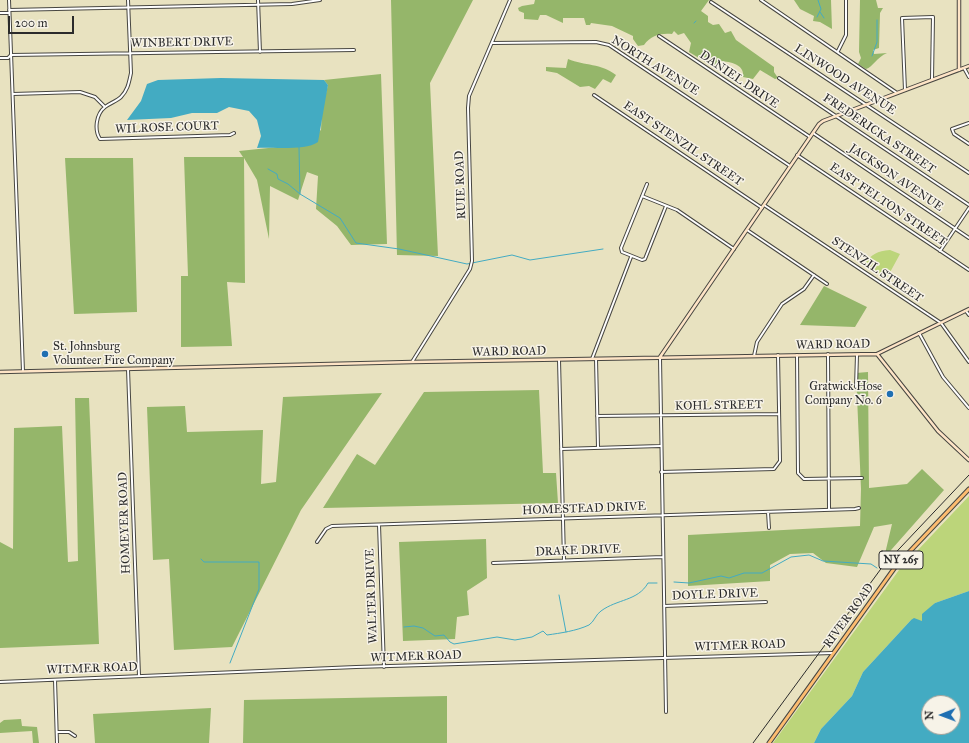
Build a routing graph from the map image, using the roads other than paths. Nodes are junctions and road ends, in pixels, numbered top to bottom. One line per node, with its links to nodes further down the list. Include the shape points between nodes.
1 (9, 0): 12 (street)
2 (128, 0): 11 (street)
3 (258, 0): 10 (street)
4 (320, 0): 10 (street, via 292,4)
5 (510, 0): 16 (street, RUIE ROAD)
6 (761, 0): 18 (street)
7 (846, 0): 18 (street, via 846,36)
8 (958, 0): 25 (main road)
9 (711, 2): 33 (street, LINWOOD AVENUE)
10 (258, 4): 11 (street); 19 (street)
11 (128, 6): 12 (street); 20 (street)
12 (9, 10): 13 (street)
13 (9, 13): 14 (street); 21 (street)
14 (0, 14)
15 (659, 36): 39 (street, DANIEL DRIVE)
16 (492, 43): 42 (street, NORTH AVENUE, via 596,42 609,45); 73 (street, RUIE ROAD, via 469,96 472,261 470,269)
17 (354, 50): 19 (street, WINBERT DRIVE)
18 (838, 51): 30 (street)
19 (260, 52): 20 (street, WINBERT DRIVE)
20 (129, 53): 21 (street, WINBERT DRIVE); 34 (street, via 129,85 121,98)
21 (11, 55): 22 (street, WINBERT DRIVE, via 8,58); 31 (street)
22 (0, 58)
23 (969, 66): 24 (main road)
24 (964, 68): 25 (main road); 26 (street)
25 (960, 70): 28 (main road)
26 (969, 77)
27 (779, 78): 35 (street, FREDERICKA STREET)
28 (932, 79): 29 (main road); 29 (street, via 933,17 902,18)
29 (905, 90): 30 (main road)
30 (898, 93): 33 (main road)
31 (13, 94): 34 (street, via 80,92 95,98); 76 (street)
32 (594, 96): 49 (street, EAST STENZIL STREET)
33 (867, 105): 35 (main road); 43 (street, LINWOOD AVENUE)
34 (105, 107): 37 (street, WILROSE COURT, via 97,122 97,134 100,139)
35 (836, 116): 38 (main road, via 824,120); 48 (street, FREDERICKA STREET)
36 (969, 123): 40 (street, via 952,129 954,134)
37 (234, 133)
38 (813, 133): 39 (main road); 50 (street, JACKSON AVENUE)
39 (810, 137): 41 (main road)
40 (969, 144)
41 (798, 155): 42 (main road); 54 (street, EAST FELTON STREET)
42 (790, 166): 46 (main road)
43 (969, 173)
44 (647, 184): 45 (street)
45 (642, 196): 47 (street); 55 (street, via 621,248 622,252)
46 (764, 205): 49 (main road); 61 (street, STENZIL STREET)
47 (666, 206): 53 (street, via 677,210); 55 (street, via 645,259)
48 (969, 206): 50 (street)
49 (762, 208): 51 (main road)
50 (956, 228): 52 (street, JACKSON AVENUE); 54 (street)
51 (746, 230): 53 (main road); 57 (street)
52 (969, 238)
53 (734, 249): 70 (main road)
54 (940, 251): 56 (street, EAST FELTON STREET)
55 (631, 257): 71 (street)
56 (969, 270)
57 (814, 275): 58 (street); 67 (street, via 804,289 782,304 757,342)
58 (827, 284)
59 (968, 310): 60 (street); 61 (main road)
60 (969, 315)
61 (941, 323): 62 (main road); 74 (street, STENZIL STREET)
62 (919, 333): 65 (main road); 79 (street, via 943,377)
63 (828, 354): 64 (main road, WARD ROAD); 66 (main road, WARD ROAD); 88 (street)
64 (857, 354): 65 (main road, WARD ROAD); 78 (street)
65 (877, 354): 86 (main road, WARD ROAD, via 938,431)
66 (797, 355): 68 (main road, WARD ROAD); 88 (street, via 798,473 804,479)
67 (754, 356): 68 (main road, WARD ROAD); 70 (main road, WARD ROAD)
68 (778, 356): 80 (street)
69 (596, 358): 70 (main road, WARD ROAD); 71 (main road, WARD ROAD); 81 (street)
70 (660, 358): 82 (street)
71 (592, 359): 72 (main road, WARD ROAD)
72 (559, 360): 73 (main road, WARD ROAD); 85 (street)
73 (412, 362): 75 (main road, WARD ROAD)
74 (969, 362)
75 (128, 369): 76 (main road, WARD ROAD); 107 (street, HOMEYER ROAD)
76 (23, 371): 77 (main road, WARD ROAD)
77 (0, 372)
78 (856, 387)
79 (969, 408)
80 (779, 414): 82 (street, KOHL STREET); 87 (street, via 780,461 774,469)
81 (597, 416): 82 (street, KOHL STREET); 84 (street)
82 (660, 416): 83 (street)
83 (660, 446): 84 (street); 87 (street)
84 (598, 447): 85 (street)
85 (561, 449): 95 (street)
86 (969, 460)
87 (661, 472): 94 (street)
88 (828, 478): 89 (street); 92 (street)
89 (862, 478)
90 (969, 489): 104 (main road, RIVER ROAD / NY 265, via 896,566)
91 (859, 508): 92 (street, HOMESTEAD DRIVE)
92 (829, 510): 93 (street, HOMESTEAD DRIVE)
93 (768, 512): 94 (street, HOMESTEAD DRIVE); 97 (street)
94 (662, 515): 95 (street, HOMESTEAD DRIVE); 99 (street)
95 (562, 518): 96 (street, HOMESTEAD DRIVE); 100 (street)
96 (379, 525): 98 (street, HOMESTEAD DRIVE, via 332,526 326,529); 106 (street, WALTER DRIVE)
97 (769, 528)
98 (317, 542)
99 (663, 557): 100 (street, DRAKE DRIVE); 103 (street)
100 (564, 560): 101 (street, DRAKE DRIVE)
101 (493, 563)
102 (766, 602): 103 (street, DOYLE DRIVE)
103 (664, 606): 105 (street)
104 (833, 653): 105 (street, WITMER ROAD); 114 (main road, RIVER ROAD / NY 265)
105 (665, 658): 106 (street, WITMER ROAD); 110 (street)
106 (384, 667): 107 (street, WITMER ROAD)
107 (139, 676): 108 (street, WITMER ROAD)
108 (55, 680): 109 (street, WITMER ROAD); 111 (street)
109 (0, 682)
110 (666, 712)
111 (57, 732): 112 (street, via 69,732); 113 (street)
112 (75, 736)
113 (57, 743)
114 (769, 743)

